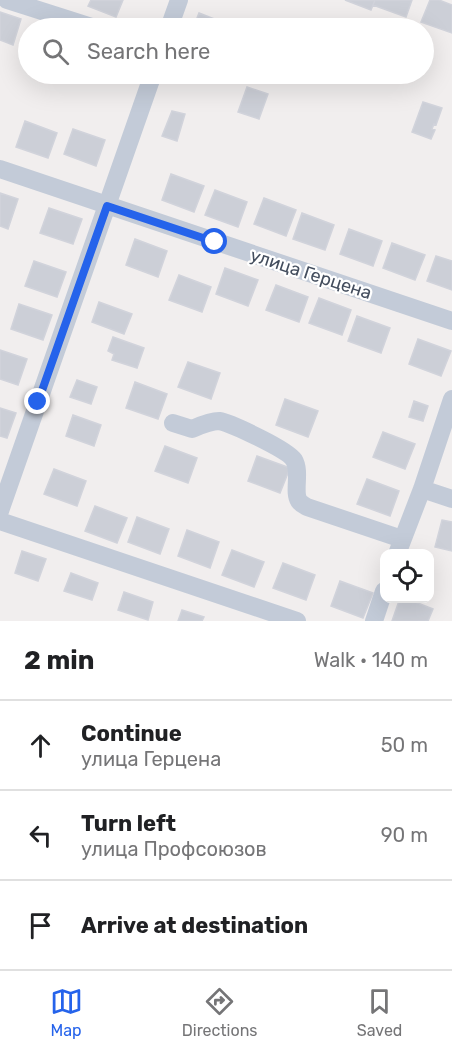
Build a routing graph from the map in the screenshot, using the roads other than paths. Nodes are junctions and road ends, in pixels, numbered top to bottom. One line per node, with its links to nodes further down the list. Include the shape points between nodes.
1 (7, 0): 3 (street)
2 (179, 0): 4 (street)
3 (64, 18)
4 (173, 18)
5 (150, 84): 7 (street)
6 (0, 169): 7 (street, улица Герцена)
7 (107, 206): 8 (street, улица Герцена); 13 (street)
8 (452, 321)
9 (452, 399): 11 (street)
10 (173, 423): 15 (street, via 192,429 218,421 282,449 295,462 297,494 307,507)
11 (422, 489): 12 (street); 15 (street)
12 (452, 499)
13 (0, 511)
14 (0, 521): 17 (street)
15 (400, 547)
16 (380, 603): 18 (street)
17 (297, 621)
18 (374, 621)

